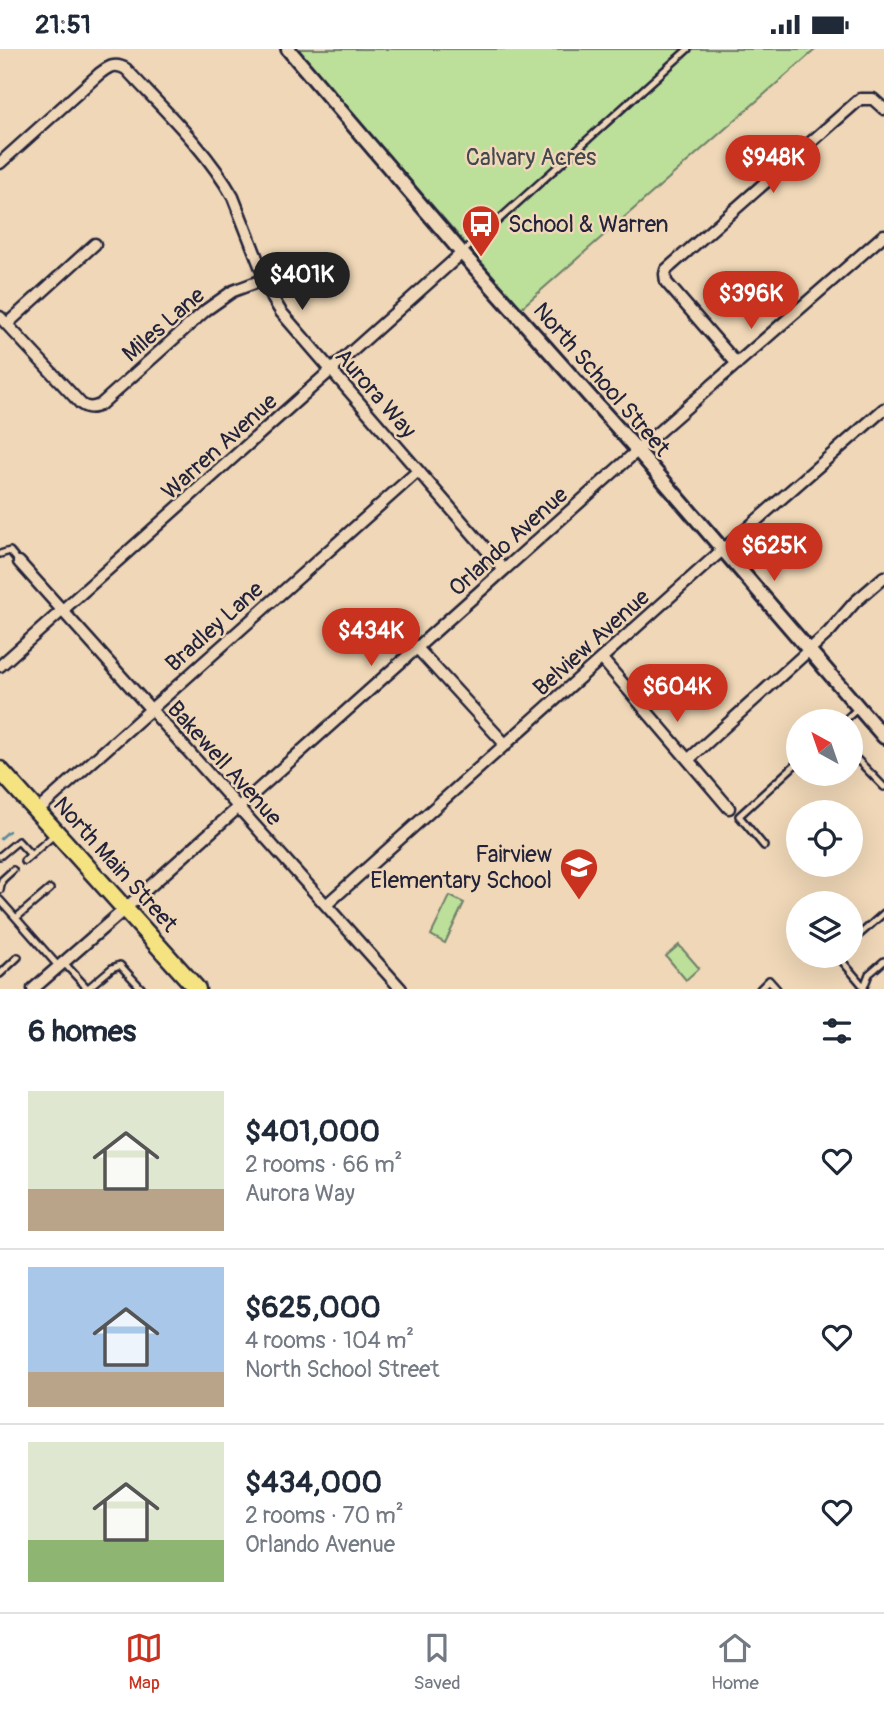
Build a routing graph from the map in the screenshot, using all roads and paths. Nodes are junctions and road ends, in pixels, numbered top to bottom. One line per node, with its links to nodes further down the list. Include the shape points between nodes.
1 (288, 49): 7 (street, North School Street)
2 (688, 49): 7 (lane)
3 (884, 109): 10 (street, via 876,100 860,99 668,267 666,282)
4 (0, 163): 8 (street, Aurora Way, via 108,67 126,69 217,171 233,197)
5 (884, 235): 10 (street, Orlando Avenue)
6 (95, 244): 9 (street)
7 (462, 253): 11 (street, Warren Avenue); 13 (street, North School Street)
8 (265, 279): 9 (street, Miles Lane, via 225,295 93,408 80,404); 11 (street, Aurora Way, via 281,312)
9 (3, 320)
10 (737, 364): 13 (street, Orlando Avenue)
11 (332, 371): 14 (street, Aurora Way); 20 (street, Warren Avenue)
12 (884, 409): 15 (street, Belview Avenue)
13 (638, 450): 15 (street, North School Street); 18 (street, Orlando Avenue)
14 (418, 471): 18 (street, Aurora Way); 26 (street, Bradley Lane)
15 (723, 550): 22 (street, North School Street); 23 (street, Belview Avenue)
16 (0, 554): 17 (lane, via 10,551)
17 (19, 562): 20 (street, Bakewell Avenue)
18 (504, 570): 21 (street, Orlando Avenue)
19 (884, 577): 22 (street)
20 (63, 611): 24 (street, Warren Avenue); 26 (street, Bakewell Avenue)
21 (417, 648): 28 (street); 34 (street, Orlando Avenue)
22 (809, 650): 25 (street, North School Street); 29 (street)
23 (602, 659): 28 (street, Belview Avenue); 29 (street)
24 (0, 666)
25 (859, 707): 27 (street, North School Street)
26 (151, 709): 34 (street, Bakewell Avenue); 36 (street, Bradley Lane)
27 (884, 737)
28 (506, 745): 47 (street, Belview Avenue)
29 (688, 760): 35 (street)
30 (863, 765): 33 (lane)
31 (0, 770): 36 (main road, North Main Street)
32 (786, 773): 38 (lane, via 739,816)
33 (884, 787)
34 (238, 807): 47 (street, Bakewell Avenue); 48 (street, Orlando Avenue)
35 (729, 808)
36 (37, 811): 37 (main road, North Main Street)
37 (56, 832): 39 (lane); 48 (main road, North Main Street)
38 (764, 846)
39 (31, 855): 40 (lane, via 18,841); 41 (lane)
40 (0, 856)
41 (24, 861)
42 (13, 870): 43 (lane)
43 (1, 879): 45 (lane)
44 (50, 889): 50 (lane)
45 (0, 890)
46 (0, 900): 50 (lane)
47 (326, 905): 62 (street, Bakewell Avenue)
48 (125, 908): 54 (street, Orlando Avenue); 61 (main road, North Main Street)
49 (884, 913): 51 (lane)
50 (16, 918): 54 (lane)
51 (863, 932)
52 (18, 957): 56 (lane)
53 (884, 961): 57 (lane, via 869,974)
54 (61, 965): 58 (street, Orlando Avenue); 59 (lane)
55 (847, 968): 57 (lane)
56 (0, 974)
57 (863, 988)
58 (33, 989)
59 (88, 989): 60 (lane, via 120,965)
60 (142, 989)
61 (197, 989)
62 (401, 989)
63 (760, 989): 64 (lane, via 769,980)
64 (777, 989)

